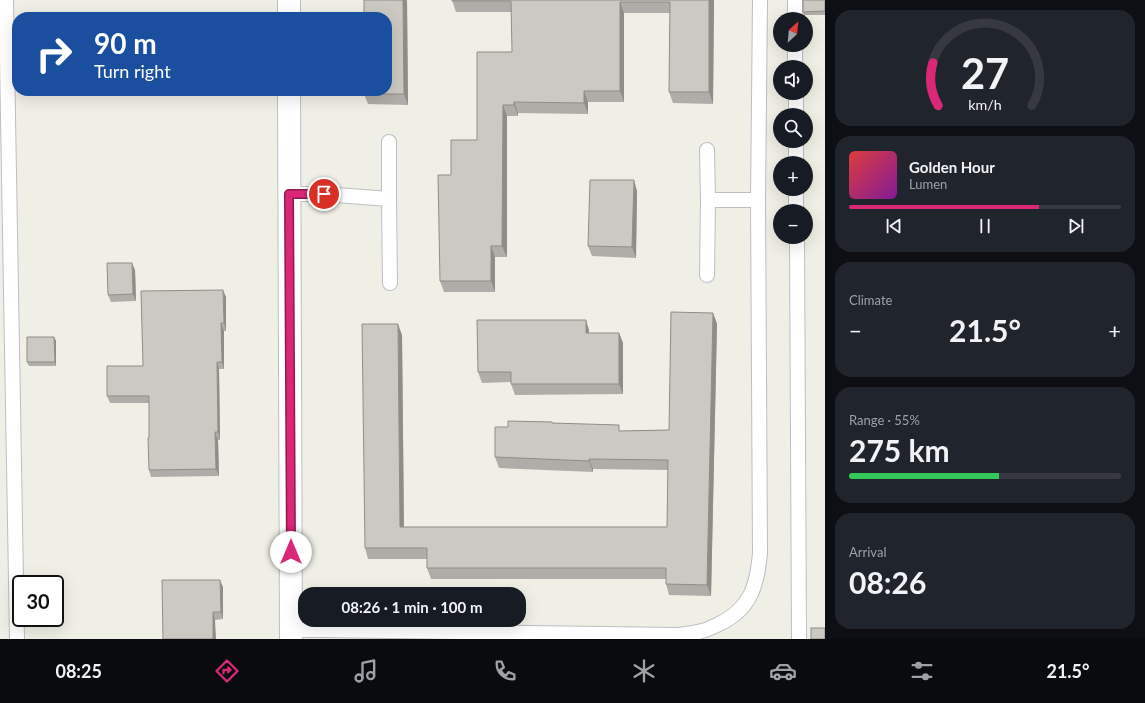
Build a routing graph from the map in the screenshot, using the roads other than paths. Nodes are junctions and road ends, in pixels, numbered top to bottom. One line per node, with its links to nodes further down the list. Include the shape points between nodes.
1 (6, 0): 18 (lane)
2 (289, 0): 5 (street)
3 (760, 0): 13 (lane)
4 (795, 0): 6 (lane)
5 (289, 12)
6 (795, 12)
7 (289, 96): 10 (street)
8 (389, 142): 11 (lane)
9 (707, 150): 12 (lane)
10 (289, 194): 11 (lane); 17 (street)
11 (389, 199): 16 (lane)
12 (708, 200): 13 (lane); 15 (lane)
13 (758, 200): 17 (lane, via 760,553 754,588 745,605 726,621 702,631 678,635 320,630)
14 (796, 244): 19 (lane)
15 (707, 275)
16 (390, 283)
17 (291, 635)
18 (17, 639)
19 (799, 639)

